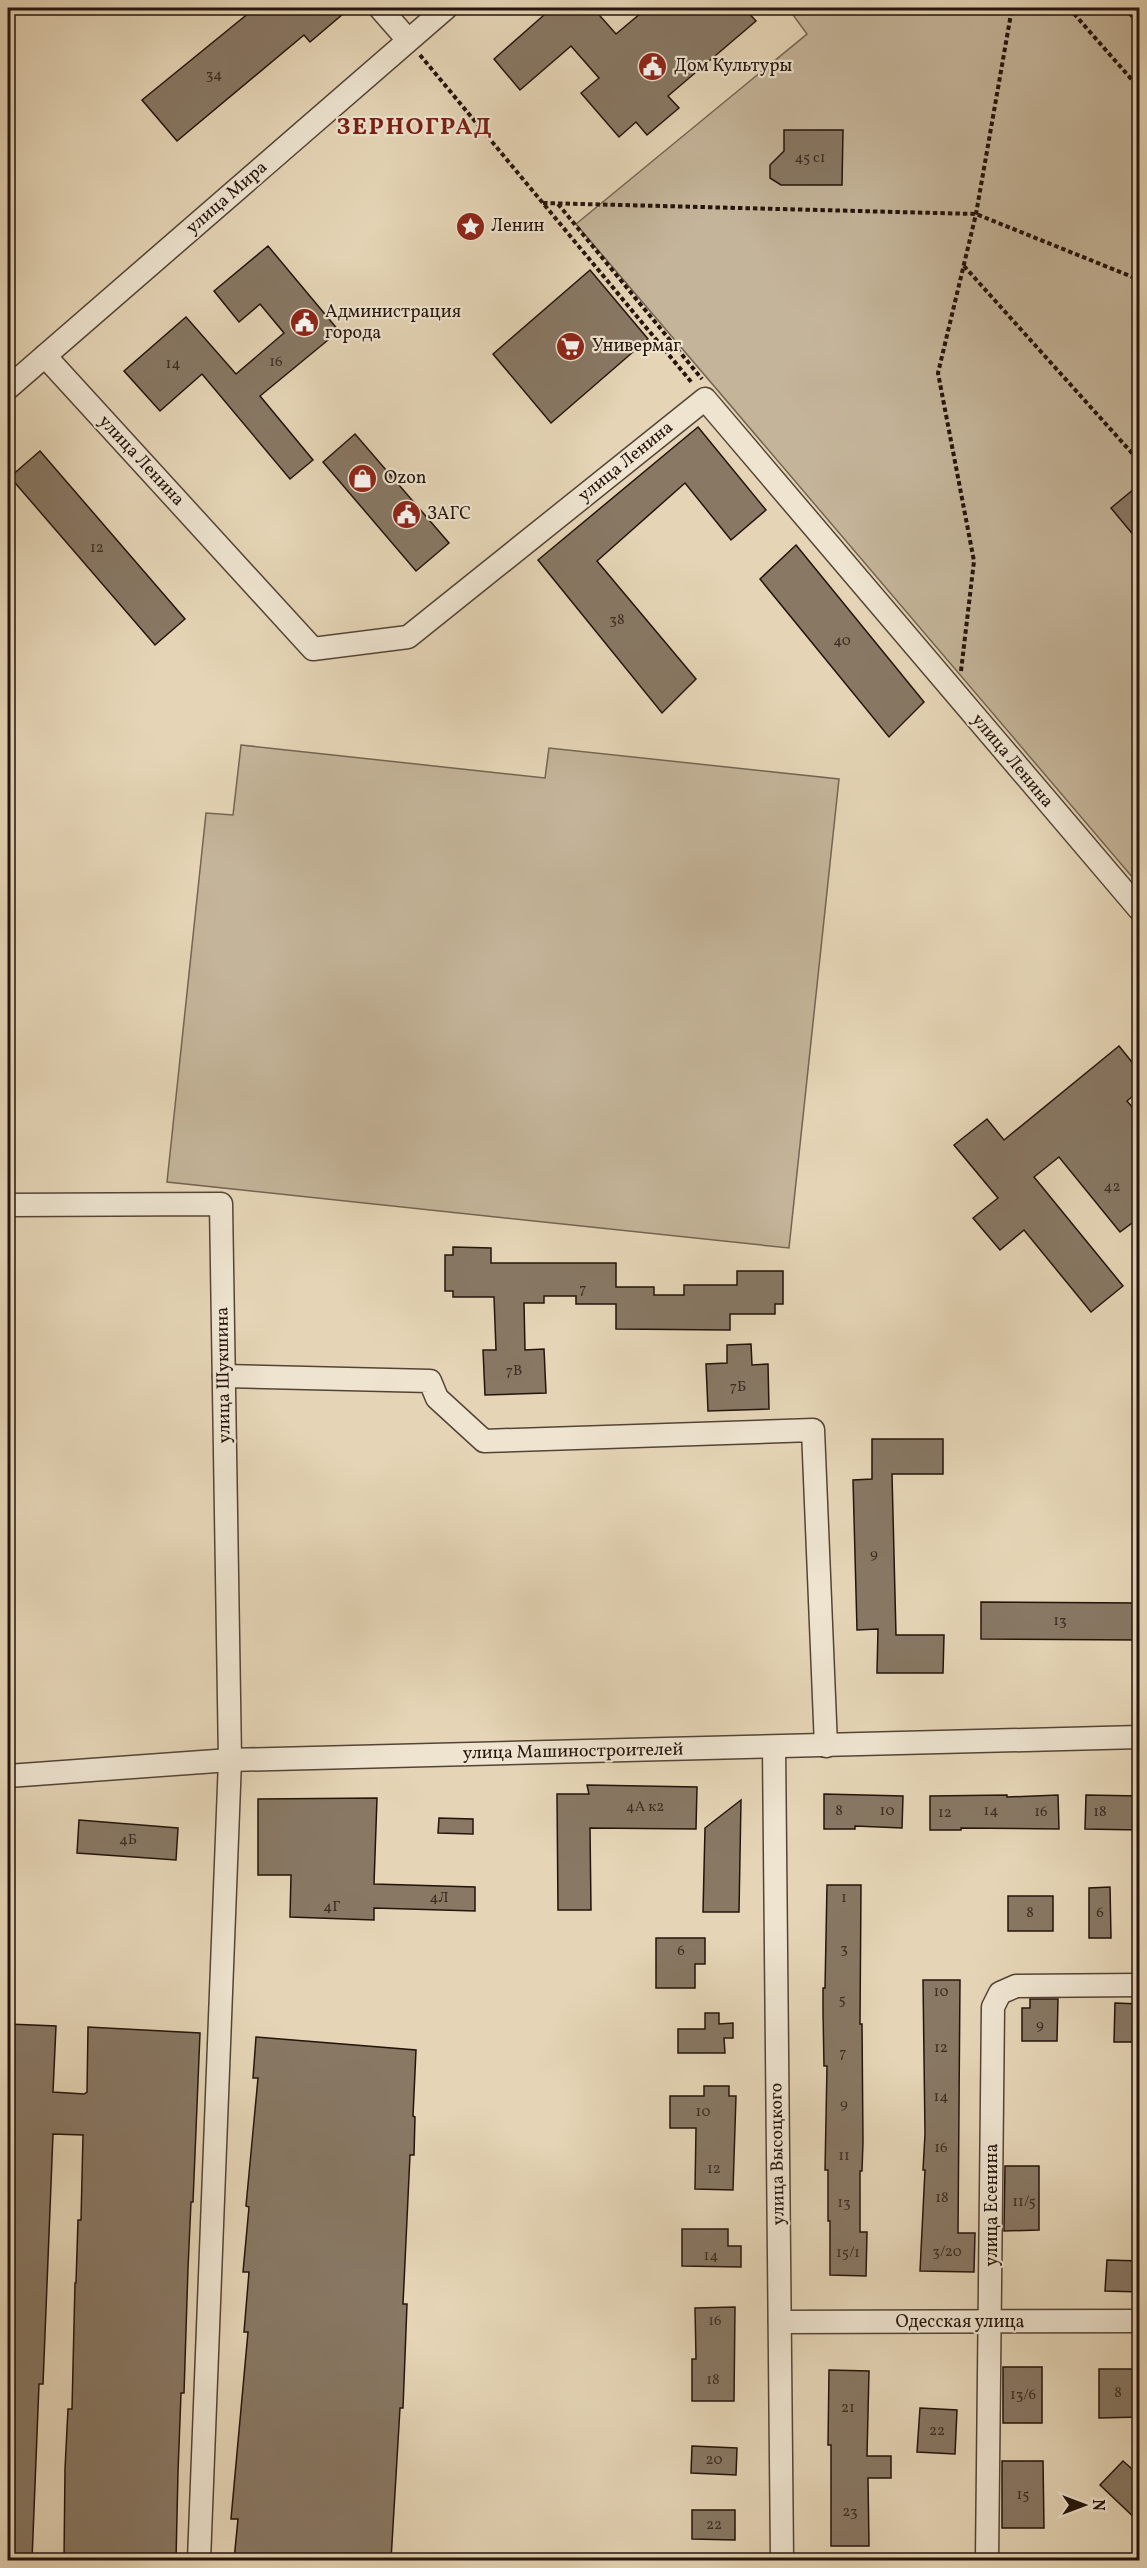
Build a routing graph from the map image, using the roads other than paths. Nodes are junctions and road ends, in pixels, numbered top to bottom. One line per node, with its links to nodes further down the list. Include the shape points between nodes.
1 (380, 8): 3 (street)
2 (446, 8): 3 (street, улица Мира)
3 (408, 40): 4 (street, улица Мира)
4 (45, 356): 5 (street, улица Мира); 6 (street, улица Ленина, via 313,649 408,638 705,399)
5 (8, 388)
6 (1140, 910)
7 (8, 1205): 8 (street, улица Шукшина, via 221,1204)
8 (224, 1376): 10 (street, via 430,1381 438,1398 484,1441 813,1430); 12 (street, улица Шукшина)
9 (1140, 1737): 10 (street, улица Машиностроителей)
10 (826, 1746): 11 (street, улица Машиностроителей)
11 (774, 1747): 12 (street, улица Машиностроителей); 16 (street, улица Высоцкого)
12 (230, 1760): 13 (street, улица Машиностроителей); 18 (street, улица Шукшина)
13 (8, 1776)
14 (1140, 1986): 17 (street, улица Есенина, via 1016,1986 1000,1993 993,2007)
15 (1140, 2321): 17 (street, Одесская улица)
16 (780, 2322): 17 (street, Одесская улица); 19 (street, улица Высоцкого)
17 (991, 2322): 20 (street, улица Есенина)
18 (200, 2560)
19 (782, 2560)
20 (987, 2560)

